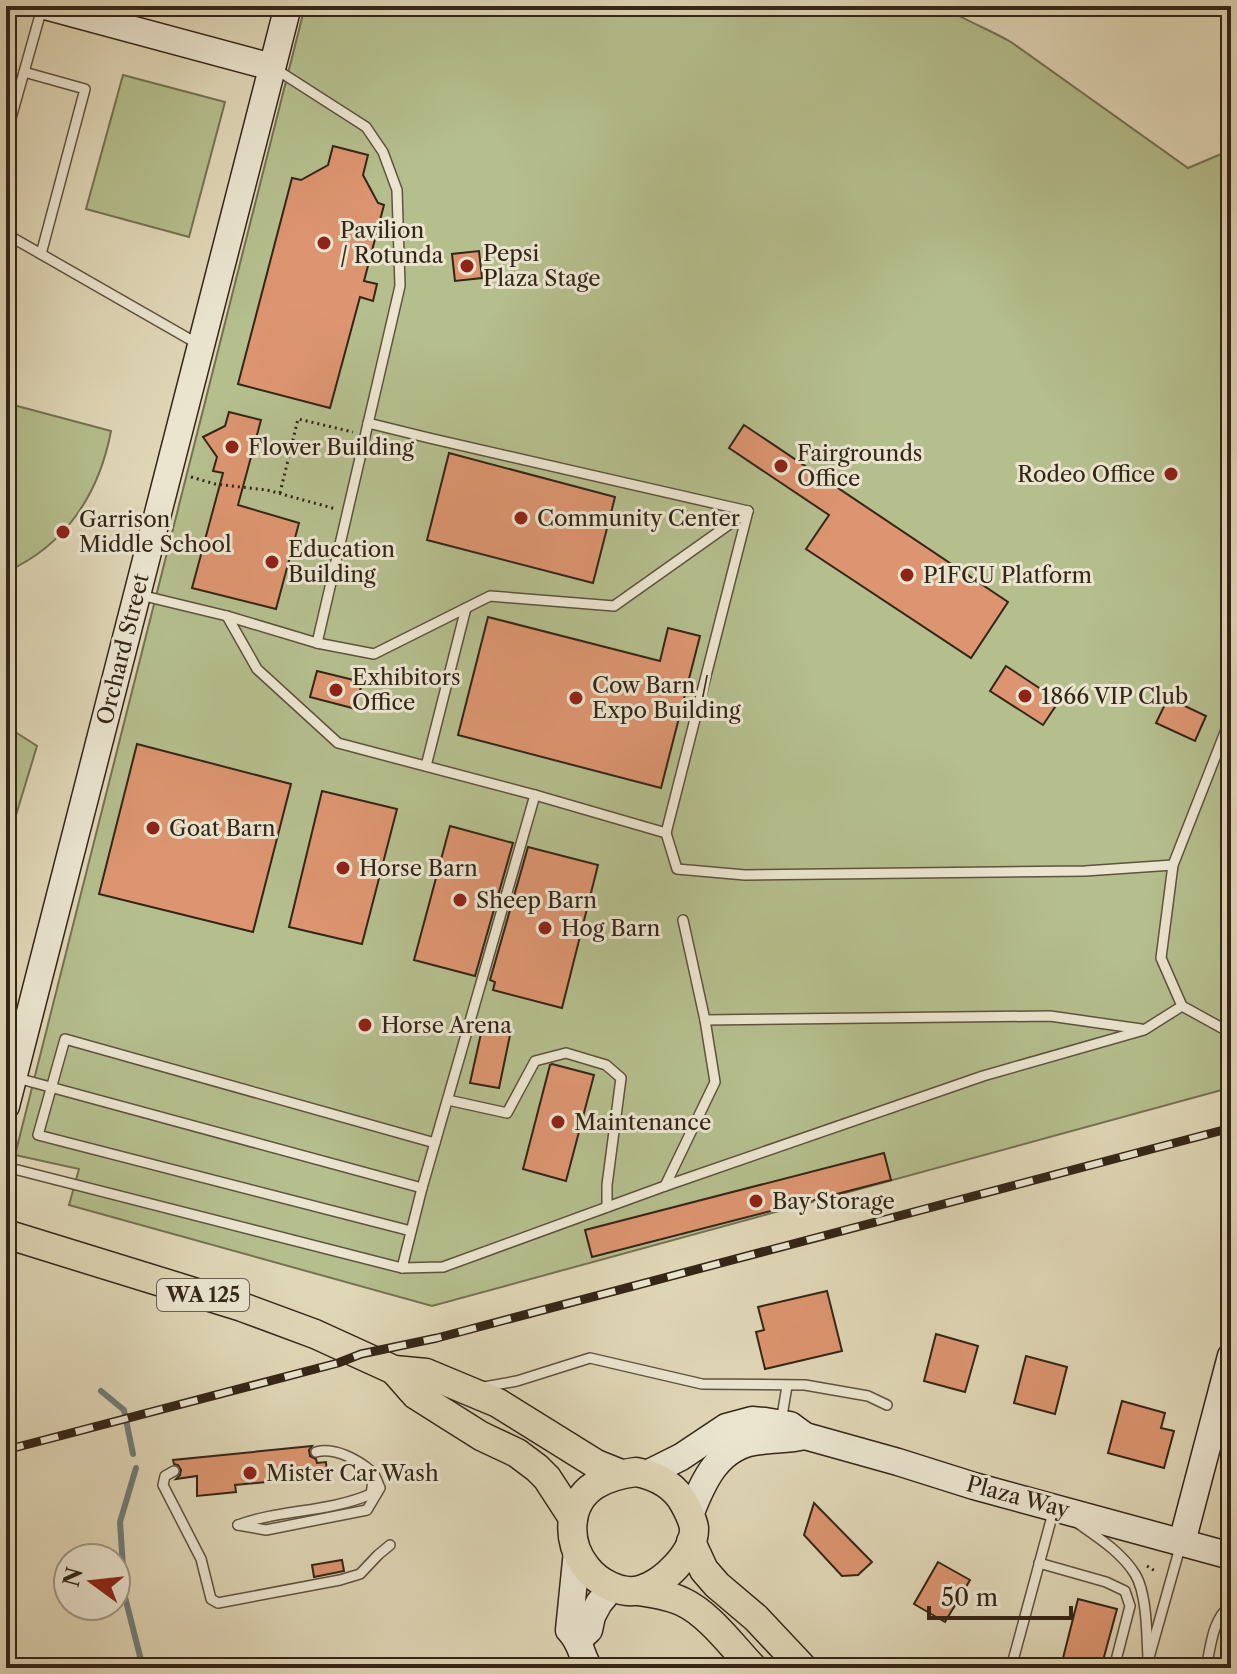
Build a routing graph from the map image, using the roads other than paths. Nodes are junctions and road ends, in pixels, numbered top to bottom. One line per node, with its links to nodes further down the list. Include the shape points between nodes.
1 (44, 6): 3 (street); 4 (lane)
2 (288, 6): 3 (street, Orchard Street)
3 (272, 67): 8 (street, Orchard Street); 9 (lane, via 366,127 383,152 397,190 400,286)
4 (24, 72): 5 (lane); 7 (lane, via 85,89)
5 (6, 136)
6 (6, 234): 7 (lane)
7 (41, 254): 8 (lane)
8 (201, 346): 11 (street, Orchard Street)
9 (368, 423): 10 (lane); 14 (lane)
10 (748, 511): 12 (lane, via 614,606 490,596); 18 (lane)
11 (137, 594): 13 (lane); 25 (street, Orchard Street)
12 (466, 608): 14 (lane, via 374,654); 16 (lane)
13 (227, 616): 14 (lane); 16 (lane, via 257,669 338,743)
14 (317, 643)
15 (1231, 717): 19 (lane)
16 (426, 766): 17 (lane)
17 (535, 795): 18 (lane); 27 (lane)
18 (666, 833): 19 (lane, via 677,869 745,875)
19 (1173, 865): 21 (lane, via 1161,958)
20 (683, 920): 22 (lane)
21 (1182, 1006): 23 (lane); 24 (lane)
22 (705, 1020): 23 (lane, via 1050,1016); 31 (lane, via 715,1082)
23 (1144, 1030): 31 (lane, via 983,1076)
24 (1231, 1033)
25 (13, 1077): 26 (lane); 28 (street, Orchard Street)
26 (52, 1088): 29 (lane, via 65,1039); 32 (lane); 34 (lane, via 38,1135)
27 (448, 1100): 29 (lane); 33 (lane, via 507,1113 535,1061 566,1053 606,1065 621,1078)
28 (6, 1106)
29 (435, 1143): 32 (lane)
30 (6, 1167): 36 (lane)
31 (665, 1186): 33 (lane)
32 (422, 1188): 34 (lane)
33 (607, 1207): 36 (lane, via 443,1267)
34 (411, 1231): 36 (lane)
35 (6, 1234): 38 (main road, WA 125, via 242,1307)
36 (402, 1268)
37 (1231, 1356): 51 (street)
38 (394, 1370): 40 (main road, WA 125, via 426,1373); 48 (main road, WA 125, via 426,1402 537,1468)
39 (787, 1386): 40 (lane, via 702,1384 590,1358); 41 (lane, via 868,1396); 42 (lane)
40 (468, 1390): 46 (main road, WA 125, via 596,1464)
41 (887, 1405)
42 (781, 1423): 43 (street, Plaza Way); 46 (street, Plaza Way, via 752,1420 726,1427 681,1457)
43 (805, 1436): 47 (street, Plaza Way); 50 (street, Plaza Way, via 758,1441 723,1457 703,1481)
44 (316, 1452): 49 (lane, via 327,1449 345,1455 374,1472 380,1488 367,1510 266,1530)
45 (174, 1471): 52 (lane, via 163,1485 201,1559 211,1599 218,1603 360,1574)
46 (634, 1474): 48 (main road, via 592,1486 582,1495); 50 (main road, WA 125, via 659,1478 675,1489)
47 (1055, 1508): 51 (street, Plaza Way); 55 (lane); 59 (lane, via 1117,1552 1137,1576)
48 (573, 1518): 53 (main road, WA 125)
49 (238, 1525)
50 (690, 1528): 56 (main road, via 678,1565 665,1576); 63 (main road, WA 125, via 710,1578)
51 (1182, 1542): 54 (street, Plaza Way); 59 (lane)
52 (390, 1545)
53 (577, 1551): 56 (main road, via 598,1578); 58 (street, via 569,1630)
54 (1231, 1556)
55 (1039, 1563): 60 (lane); 65 (lane, via 1125,1591 1130,1606)
56 (625, 1589): 58 (street, via 599,1603 589,1630); 62 (main road, via 665,1596 696,1609)
57 (1231, 1605): 66 (lane, via 1218,1619)
58 (578, 1640): 61 (street)
59 (1147, 1664)
60 (1011, 1666): 64 (lane)
61 (589, 1668)
62 (753, 1668)
63 (803, 1668)
64 (1028, 1668)
65 (1114, 1668)
66 (1206, 1668)

